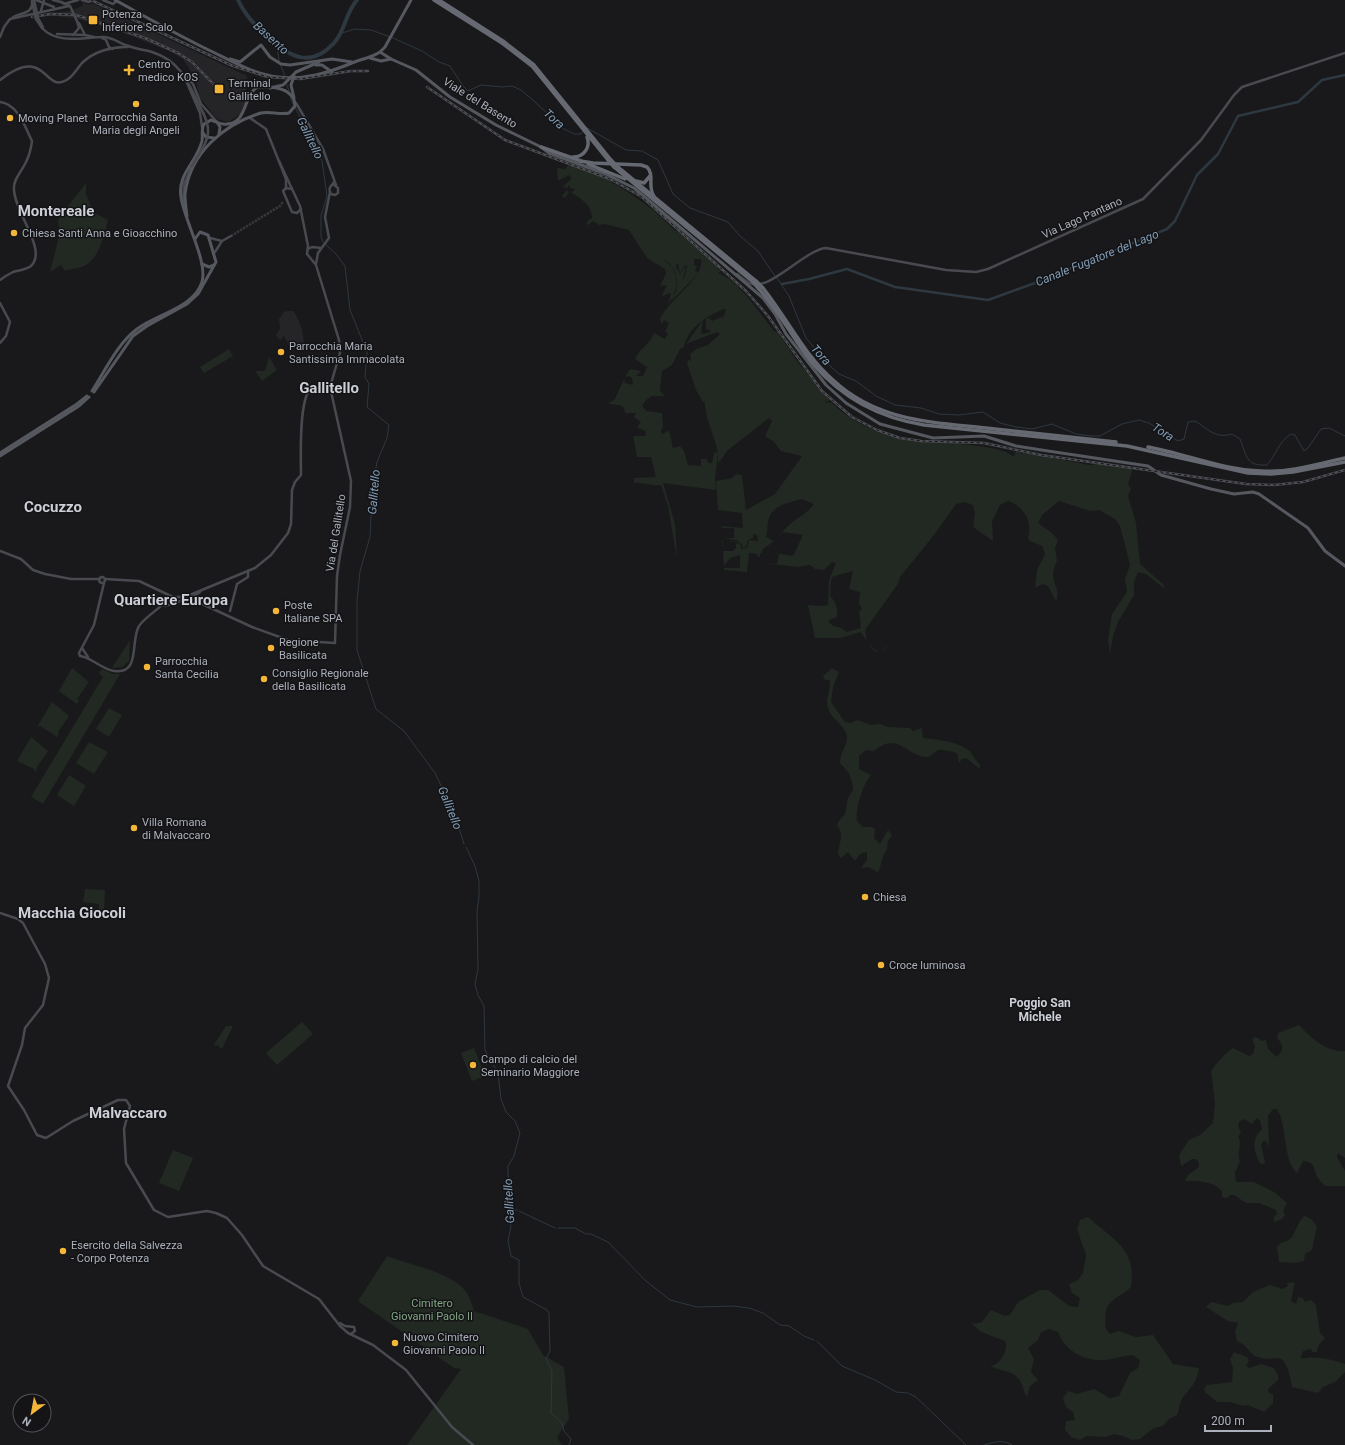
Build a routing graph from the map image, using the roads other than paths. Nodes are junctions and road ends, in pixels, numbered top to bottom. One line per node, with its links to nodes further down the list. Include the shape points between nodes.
1 (53, 0): 13 (street, bridge, via 68,4)
2 (78, 0): 9 (street)
3 (82, 0): 4 (street)
4 (92, 0)
5 (103, 0): 10 (street, via 114,4)
6 (411, 0): 29 (main road)
7 (434, 0): 58 (highway, via 502,42 527,62 547,83)
8 (441, 0): 61 (highway, via 503,40 534,65)
9 (70, 1): 12 (street)
10 (116, 1): 35 (main road)
11 (39, 2): 12 (street); 15 (street); 16 (street, via 29,11); 18 (street, bridge, via 36,19)
12 (54, 7): 14 (street)
13 (72, 9): 14 (street, via 66,6); 17 (street, bridge)
14 (43, 11): 15 (street)
15 (39, 12): 16 (street)
16 (10, 19): 21 (street)
17 (77, 21): 19 (street, via 79,28); 20 (street)
18 (43, 28): 19 (street, via 58,34); 24 (street, via 49,33)
19 (73, 35): 20 (street); 24 (street)
20 (84, 35): 23 (street); 25 (street)
21 (0, 37)
22 (100, 37): 23 (street); 26 (street); 27 (street)
23 (96, 38): 25 (street)
24 (76, 40): 25 (street)
25 (80, 40)
26 (115, 40): 27 (street, via 110,40); 28 (street); 30 (street, via 118,45)
27 (108, 44): 30 (street); 31 (street)
28 (130, 47): 30 (street); 46 (street, via 156,53)
29 (385, 47): 32 (main road); 34 (main road)
30 (114, 49): 31 (street)
31 (102, 51): 50 (street, via 85,61 69,78 61,82 55,82 37,68 27,66 19,67)
32 (379, 53): 34 (main road, Viale del Basento); 36 (main road); 37 (main road)
33 (1345, 53): 102 (street, Via Lago Pantano, via 1242,87 1200,140 1143,198 994,267 976,272 946,270 826,248 812,252 772,280 762,283 750,284)
34 (385, 55): 38 (main road, Viale del Basento); 41 (main road)
35 (225, 58): 42 (main road); 45 (main road)
36 (369, 58): 37 (main road); 43 (main road)
37 (378, 59): 41 (main road)
38 (391, 59): 41 (main road); 63 (main road, Viale del Basento, via 416,70 450,97 496,125)
39 (323, 60): 40 (main road); 42 (main road, via 281,64 270,57 261,45); 44 (main road)
40 (337, 60): 43 (main road); 47 (main road, via 338,64)
41 (384, 60)
42 (240, 62): 45 (main road)
43 (354, 62): 47 (main road)
44 (313, 65): 47 (main road, via 322,65); 49 (main road)
45 (243, 67): 47 (main road, via 278,77 294,78)
46 (180, 69): 48 (street); 56 (street, via 191,80 201,104)
47 (334, 71)
48 (182, 72): 57 (street, via 200,113); 78 (street, bridge, via 208,121 209,131 184,184)
49 (296, 72): 51 (main road, bridge, via 283,85); 52 (main road, bridge, via 291,85)
50 (0, 80)
51 (270, 88): 52 (main road, bridge, via 286,90); 56 (main road, via 255,88 246,108 236,120 227,124)
52 (294, 98): 54 (main road, bridge)
53 (0, 102): 103 (street, via 14,108 32,141 28,158 14,190 19,211 37,251 30,266)
54 (295, 103): 55 (main road, via 292,110 285,114 262,113); 70 (street, via 323,149)
55 (250, 118): 60 (main road, via 244,118); 65 (street, via 266,129)
56 (217, 122): 57 (main road, via 208,120); 60 (main road, via 220,127)
57 (202, 127): 59 (main road)
58 (585, 132): 61 (highway); 64 (highway, via 588,140 587,150 580,156)
59 (203, 133): 62 (main road, via 208,138); 78 (main road, via 200,146 181,183 180,197)
60 (219, 134): 62 (main road)
61 (589, 136): 67 (highway, bridge)
62 (214, 138): 83 (main road, via 190,177 185,196)
63 (541, 146): 64 (highway); 102 (main road, Viale del Basento, via 549,153 606,174 634,188)
64 (570, 157): 66 (highway)
65 (279, 161): 72 (street, via 286,179); 73 (street)
66 (580, 161): 68 (highway, via 644,165); 71 (highway)
67 (616, 167): 69 (highway); 71 (highway)
68 (650, 173): 69 (highway, via 648,180 641,183); 82 (highway, via 652,193)
69 (627, 175): 82 (highway)
70 (335, 184): 74 (street, via 330,187); 75 (street, via 338,191)
71 (635, 185): 104 (highway)
72 (286, 188): 73 (street); 76 (street, via 283,192)
73 (293, 190): 80 (street)
74 (330, 192): 75 (street); 77 (street)
75 (334, 195): 77 (street)
76 (285, 197): 79 (street); 79 (street, via 283,204)
77 (329, 202): 93 (street, via 325,217 329,234 327,243)
78 (184, 208): 83 (main road)
79 (290, 209): 81 (street)
80 (301, 210): 81 (street); 84 (street)
81 (295, 213): 84 (street)
82 (673, 213): 104 (highway)
83 (187, 216): 85 (main road)
84 (302, 221): 89 (street)
85 (190, 225): 86 (main road); 90 (main road)
86 (200, 232): 88 (main road, via 206,233); 90 (main road)
87 (231, 236): 91 (street)
88 (210, 238): 91 (street); 95 (main road)
89 (307, 238): 92 (street); 94 (street)
90 (194, 241): 99 (main road)
91 (222, 241): 95 (street)
92 (314, 247): 93 (street); 94 (street); 96 (street)
93 (322, 248): 96 (street)
94 (308, 249): 98 (street, via 307,254)
95 (215, 252): 100 (main road)
96 (318, 253): 97 (street)
97 (316, 256): 98 (street); 101 (street, Via del Gallitello)
98 (310, 257): 101 (street, Via del Gallitello)
99 (202, 264): 100 (main road, via 209,267); 100 (main road, via 202,282 193,297 131,334 93,391 133,336 195,298)
100 (215, 264)
101 (316, 265): 108 (street, Via del Gallitello, via 333,318 340,353)
102 (733, 273): 114 (main road, Viale del Basento, via 767,302 786,334 832,391 880,424 933,438 984,436 1016,446 1148,466 1161,475 1231,494 1256,492 1299,521 1314,534 1327,552)
103 (0, 280)
104 (754, 281): 105 (highway, bridge)
105 (761, 288): 111 (highway, via 832,380 866,404 892,415 923,421 1129,444 1249,470 1286,471); 112 (highway, via 814,365 832,384 858,403 901,421 1133,447 1248,473 1289,473)
106 (0, 302): 107 (street, via 10,322 6,336)
107 (0, 342)
108 (330, 387): 115 (street, via 313,387 306,394 301,474 292,490 291,524 288,533 271,555); 133 (street, Via del Gallitello, via 349,467 351,488 340,555 335,643 288,640)
109 (88, 396): 110 (main road, via 79,406)
110 (0, 455)
111 (1345, 458)
112 (1345, 462)
113 (0, 551): 117 (street, via 21,559 39,572 71,579)
114 (1345, 566)
115 (248, 571): 119 (street); 131 (street, via 248,577 239,581 234,591)
116 (112, 580): 117 (street); 118 (street, via 106,583); 120 (street, via 143,582)
117 (102, 581): 118 (street)
118 (102, 590): 134 (street, via 94,625)
119 (204, 590): 121 (street); 122 (street)
120 (163, 593): 123 (street); 127 (street)
121 (188, 595): 123 (street); 124 (street)
122 (194, 595): 124 (street); 126 (street)
123 (170, 598): 127 (street); 128 (street); 128 (street, via 169,602)
124 (190, 599): 125 (street); 126 (street)
125 (183, 600): 128 (street); 129 (street)
126 (195, 601): 132 (street)
127 (166, 602): 130 (street)
128 (172, 602): 129 (street)
129 (165, 606): 130 (street)
130 (157, 609): 135 (street, via 138,628 134,656 128,667 113,671)
131 (230, 609): 132 (street, via 227,614); 133 (street, via 230,615)
132 (222, 613): 133 (street)
133 (236, 620)
134 (82, 651): 135 (street); 135 (street, via 82,656)
135 (88, 658)
136 (0, 913): 137 (street, via 23,923 48,970 43,1005 26,1025 8,1086 37,1135 46,1138 73,1121 124,1099 130,1103 124,1129 127,1166 154,1210 168,1217 208,1212 226,1218 242,1235 263,1266 318,1298)
137 (338, 1321): 138 (street); 139 (street)
138 (348, 1327): 139 (street); 140 (street, via 354,1327)
139 (347, 1331): 141 (street)
140 (355, 1331): 141 (street); 142 (street)
141 (351, 1334): 142 (street)
142 (360, 1338): 143 (street, via 410,1373 453,1428)
143 (473, 1445)

